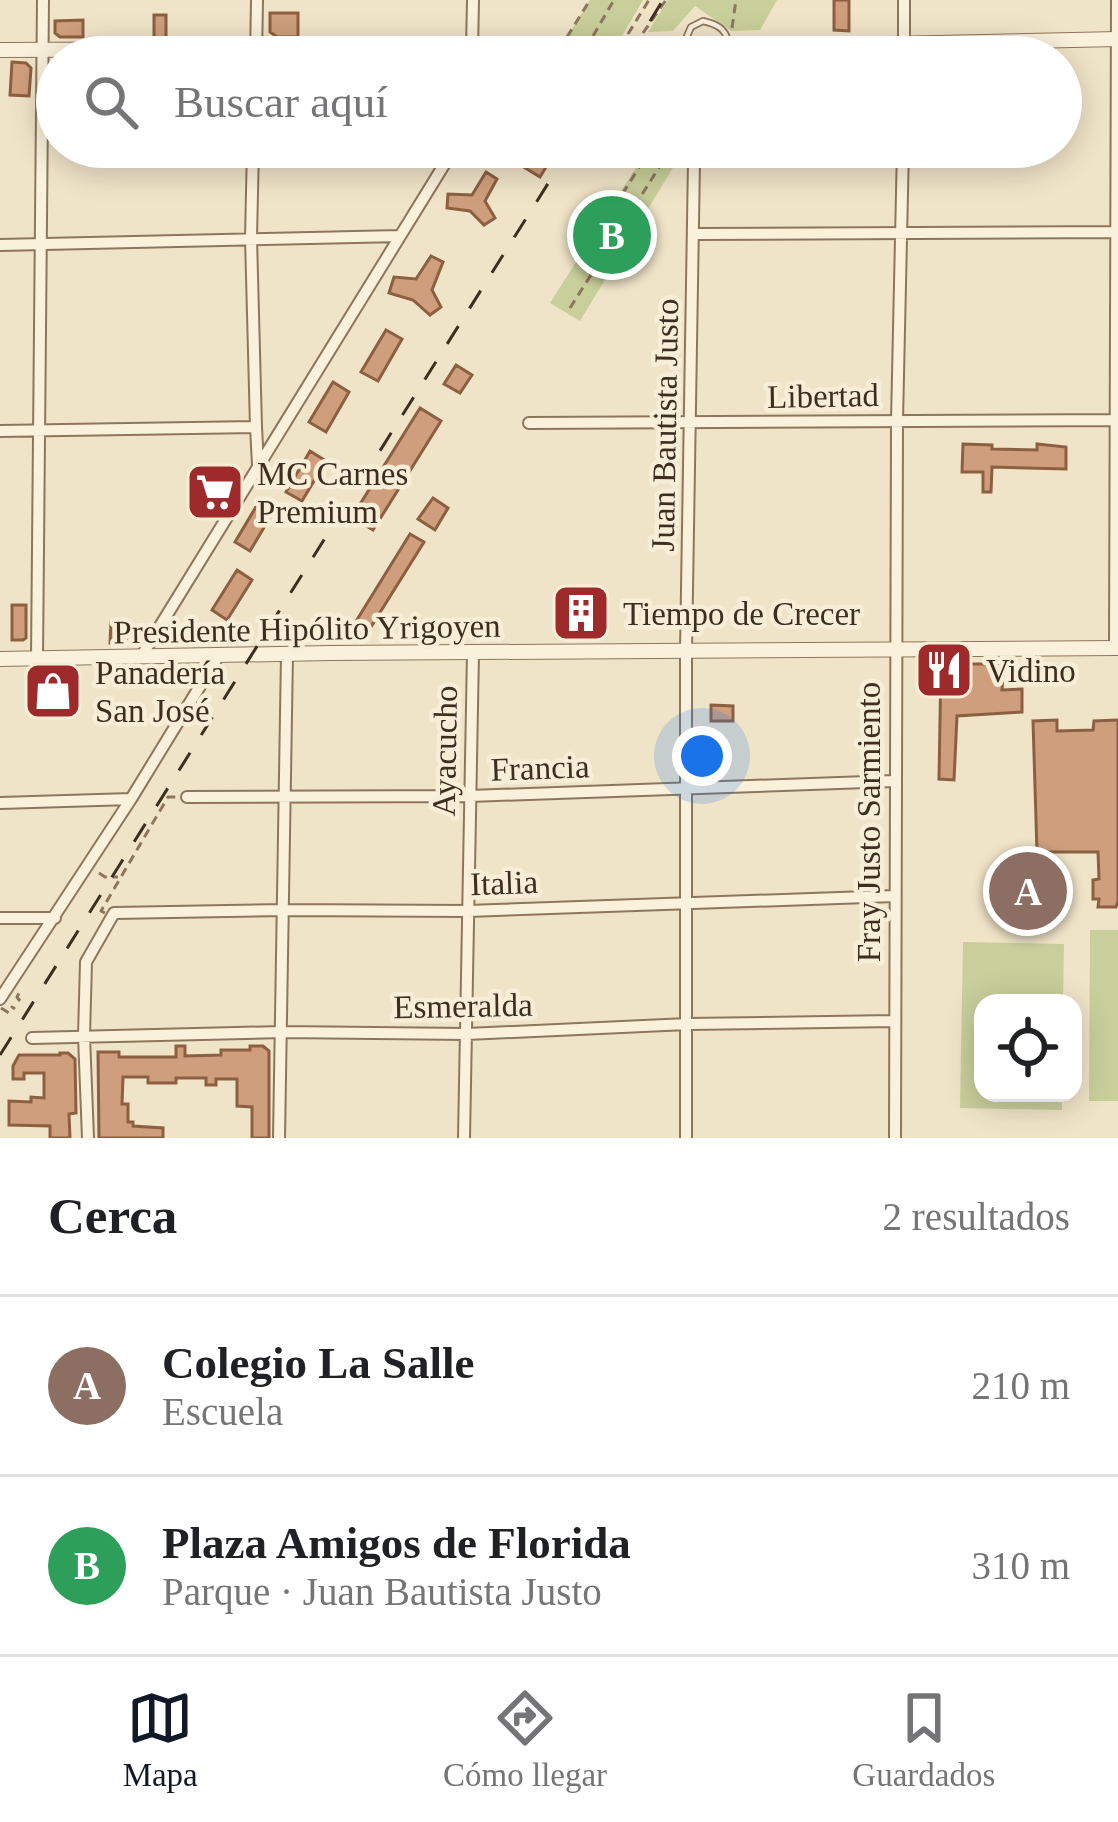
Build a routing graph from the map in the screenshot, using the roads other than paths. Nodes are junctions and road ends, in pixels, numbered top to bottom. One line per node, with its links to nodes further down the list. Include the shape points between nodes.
1 (43, 0): 6 (street)
2 (257, 0): 7 (street)
3 (473, 0): 8 (street)
4 (904, 0): 11 (street)
5 (1118, 0): 12 (street)
6 (43, 36)
7 (256, 36)
8 (472, 36)
9 (687, 36): 10 (lane, via 703,21)
10 (727, 36)
11 (904, 36)
12 (1118, 39): 13 (street); 22 (street)
13 (1082, 41)
14 (36, 49): 15 (street)
15 (0, 50)
16 (42, 168): 27 (street)
17 (253, 168): 25 (street)
18 (442, 168): 24 (street)
19 (694, 168): 23 (street, Juan Bautista Justo)
20 (903, 168): 21 (street, Fray Justo Sarmiento)
21 (903, 232): 22 (street); 23 (street); 29 (street, Fray Justo Sarmiento)
22 (1117, 232): 28 (street)
23 (694, 234): 31 (street, Juan Bautista Justo)
24 (400, 236): 25 (street); 35 (street)
25 (251, 238): 27 (street); 32 (street)
26 (0, 245): 27 (street)
27 (41, 245): 34 (street)
28 (1116, 420): 29 (street, Libertad); 36 (street)
29 (897, 422): 31 (street, Libertad); 37 (street, Fray Justo Sarmiento)
30 (529, 423): 31 (street, Libertad)
31 (691, 423): 38 (street, Juan Bautista Justo)
32 (256, 427): 34 (street); 35 (street)
33 (0, 430): 34 (street)
34 (39, 430): 43 (street)
35 (259, 468): 42 (street)
36 (1116, 648): 37 (street, Presidente Hipólito Yrigoyen)
37 (896, 650): 38 (street, Presidente Hipólito Yrigoyen); 45 (street, Fray Justo Sarmiento)
38 (686, 651): 39 (street, Presidente Hipólito Yrigoyen); 46 (street, Juan Bautista Justo)
39 (473, 653): 40 (street, Presidente Hipólito Yrigoyen); 49 (street, Ayacucho)
40 (287, 654): 41 (street, Presidente Hipólito Yrigoyen); 47 (street)
41 (219, 655): 42 (street, Presidente Hipólito Yrigoyen); 50 (street)
42 (141, 656): 43 (street, Presidente Hipólito Yrigoyen)
43 (37, 658): 44 (street, Presidente Hipólito Yrigoyen)
44 (0, 659)
45 (895, 781): 46 (street, Francia); 52 (street, Fray Justo Sarmiento)
46 (687, 790): 49 (street, Francia); 53 (street, Juan Bautista Justo)
47 (285, 795): 48 (street, Francia); 49 (street, Francia); 54 (street)
48 (187, 796)
49 (470, 796): 55 (street, Ayacucho)
50 (131, 799): 51 (street); 57 (street)
51 (0, 803)
52 (895, 896): 53 (street, Italia); 59 (street, Fray Justo Sarmiento)
53 (688, 904): 55 (street, Italia); 60 (street, Juan Bautista Justo)
54 (283, 910): 55 (street, Italia); 61 (street); 63 (street, Italia, via 110,913 86,962)
55 (468, 911): 62 (street, Ayacucho)
56 (0, 918): 57 (street)
57 (55, 918): 58 (street)
58 (0, 1003)
59 (894, 1022): 60 (street, Esmeralda); 69 (street, Fray Justo Sarmiento)
60 (687, 1024): 62 (street, Esmeralda); 68 (street, Juan Bautista Justo)
61 (282, 1032): 62 (street, Esmeralda); 63 (street, Esmeralda); 66 (street)
62 (467, 1034): 67 (street, Ayacucho)
63 (84, 1036): 64 (street, Esmeralda); 65 (street)
64 (32, 1038)
65 (88, 1138)
66 (280, 1138)
67 (464, 1138)
68 (686, 1138)
69 (896, 1138)

